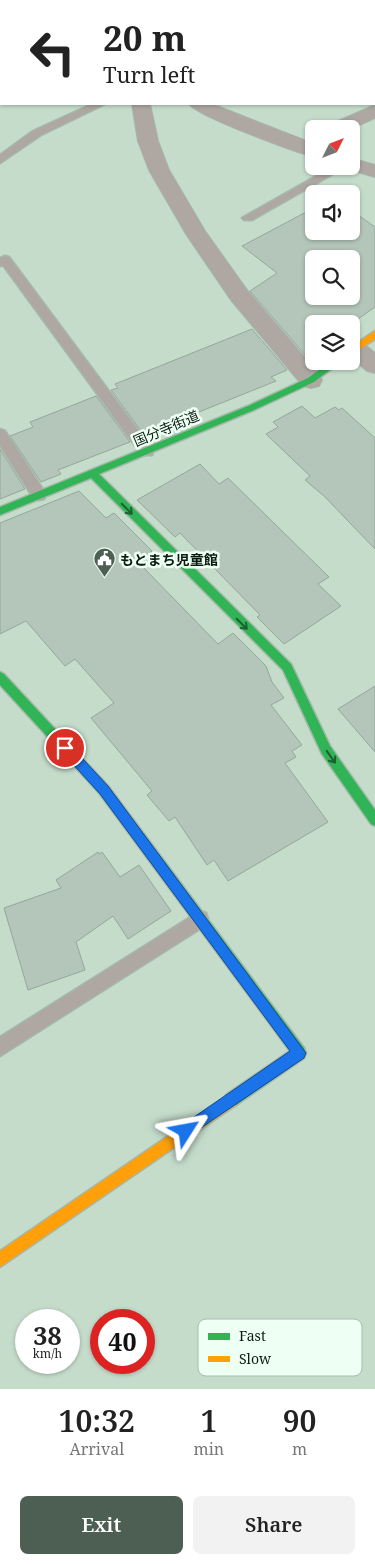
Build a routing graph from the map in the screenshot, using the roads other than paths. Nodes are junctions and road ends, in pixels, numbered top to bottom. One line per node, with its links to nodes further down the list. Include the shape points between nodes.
1 (98, 105): 7 (lane, via 37,133)
2 (141, 105): 18 (street, via 148,141 159,170 196,234 239,295)
3 (200, 105): 6 (street)
4 (375, 111): 5 (street)
5 (356, 120)
6 (305, 145)
7 (0, 160)
8 (360, 167): 9 (street)
9 (375, 171)
10 (326, 175): 11 (lane)
11 (248, 218)
12 (0, 262): 20 (lane, via 5,260)
13 (375, 334): 14 (street, 国分寺街道)
14 (360, 346)
15 (360, 359): 16 (street)
16 (375, 365)
17 (326, 370): 18 (street, 国分寺街道)
18 (311, 380): 20 (street, 国分寺街道)
19 (0, 434): 22 (lane)
20 (147, 452): 21 (street, 国分寺街道)
21 (93, 474): 22 (street, 国分寺街道); 25 (street, one-way to 25, via 286,667 326,750)
22 (39, 496): 23 (street, 国分寺街道)
23 (0, 511)
24 (0, 677): 26 (street, via 104,790)
25 (375, 820)
26 (200, 919): 27 (lane); 28 (street, via 299,1053)
27 (0, 1046)
28 (0, 1260)

